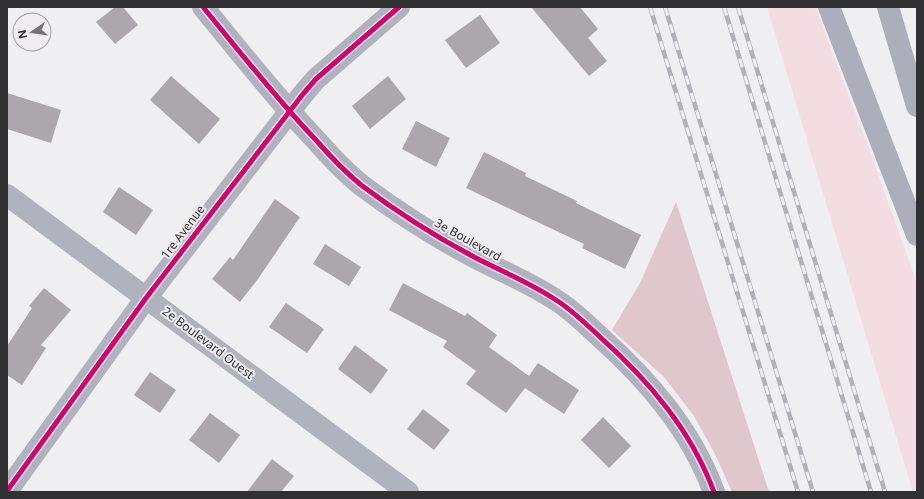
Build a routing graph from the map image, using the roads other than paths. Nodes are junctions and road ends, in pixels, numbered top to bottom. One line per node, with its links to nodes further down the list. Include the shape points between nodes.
1 (203, 7): 6 (street, 3e Boulevard)
2 (399, 7): 6 (street, 1re Avenue, via 316,79)
3 (829, 7): 8 (highway)
4 (888, 7): 5 (highway)
5 (917, 106)
6 (288, 112): 9 (street, 1re Avenue); 12 (street, 3e Boulevard, via 341,168 379,198 474,256 557,300 582,320 623,357 660,397 692,445 705,468)
7 (7, 195): 9 (street, 2e Boulevard Ouest)
8 (917, 235)
9 (146, 298): 10 (street, 1re Avenue); 11 (street, 2e Boulevard Ouest)
10 (7, 491)
11 (408, 492)
12 (714, 492)

